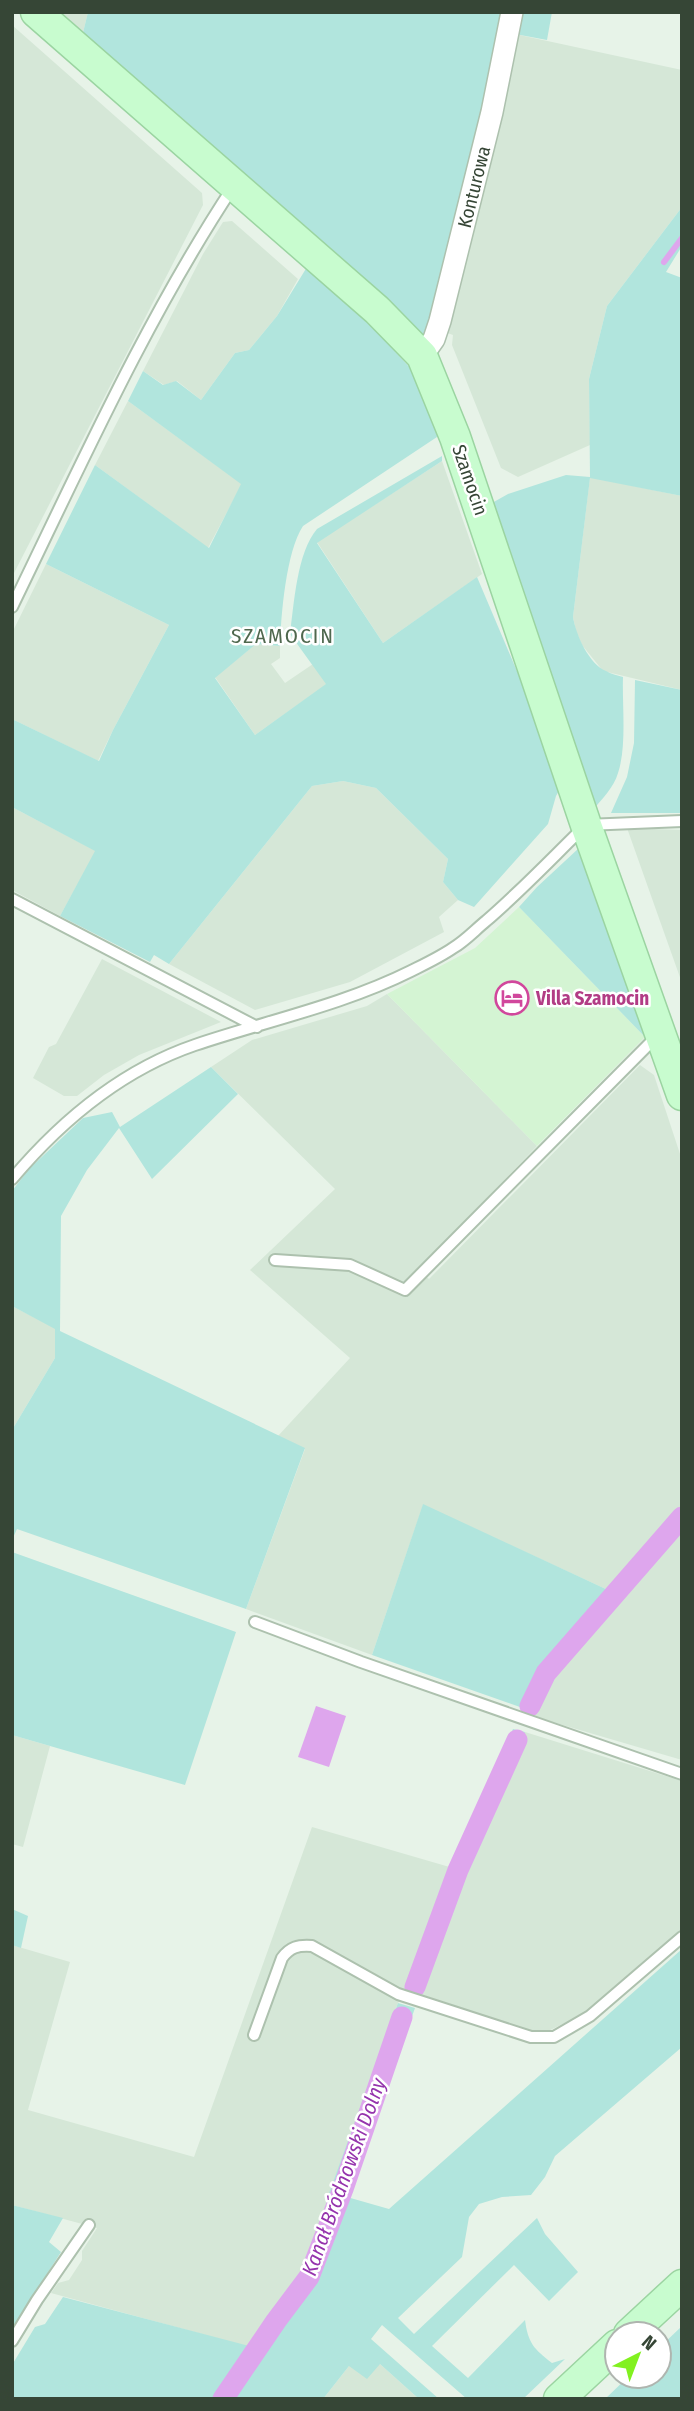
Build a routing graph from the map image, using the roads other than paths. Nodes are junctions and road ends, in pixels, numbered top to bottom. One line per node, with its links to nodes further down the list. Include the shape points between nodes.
1 (36, 12): 3 (street, Szamocin)
2 (512, 12): 4 (street, Konturowa, via 440,321)
3 (234, 185): 4 (street, Szamocin, via 377,310); 5 (lane, via 119,387)
4 (422, 356): 7 (street, Szamocin, via 476,495)
5 (12, 607)
6 (682, 821): 7 (lane)
7 (586, 825): 9 (lane, via 454,947 358,993); 10 (street, Szamocin)
8 (12, 899): 9 (lane)
9 (257, 1027): 12 (lane, via 192,1046 134,1073 78,1112)
10 (660, 1033): 11 (street, Szamocin); 13 (lane, via 405,1290 350,1265)
11 (682, 1095)
12 (12, 1179)
13 (275, 1260)
14 (255, 1622): 15 (lane)
15 (682, 1774)
16 (682, 1937): 17 (lane, via 590,2016 554,2037 531,2037 398,1994 312,1946 299,1945 282,1958)
17 (254, 2035)
18 (89, 2225): 21 (lane)
19 (682, 2285): 20 (street)
20 (644, 2320)
21 (12, 2341)
22 (603, 2358): 23 (street)
23 (559, 2399)

